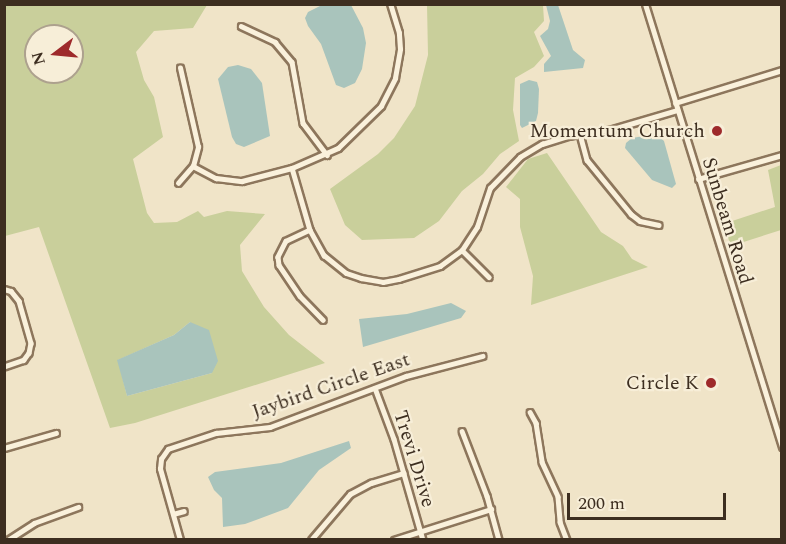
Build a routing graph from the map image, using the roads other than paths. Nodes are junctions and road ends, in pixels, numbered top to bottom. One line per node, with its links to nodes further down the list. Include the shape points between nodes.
1 (390, 4): 9 (street, via 399,33 395,78 381,106)
2 (645, 4): 6 (street, Sunbeam Road)
3 (241, 26): 9 (street, via 275,42 292,62 303,123)
4 (180, 68): 11 (street, via 197,137)
5 (782, 70): 6 (street)
6 (675, 103): 7 (street, Sunbeam Road)
7 (677, 110): 8 (street, via 613,129); 13 (street, Sunbeam Road)
8 (580, 134): 15 (street, via 586,160 631,214 640,221); 17 (street, via 542,144 498,177 484,201 477,227)
9 (327, 155): 12 (street)
10 (782, 155): 13 (street)
11 (193, 165): 12 (street, via 216,178 242,181); 14 (street)
12 (292, 168): 16 (street)
13 (698, 179): 27 (street, Sunbeam Road)
14 (178, 183)
15 (658, 225)
16 (310, 230): 17 (street, via 334,265 361,278 382,282 440,266); 20 (street, via 286,241 278,256 279,265)
17 (462, 250): 18 (street)
18 (489, 277)
19 (4, 289): 22 (street, via 19,301 32,343 27,357)
20 (323, 320)
21 (482, 356): 23 (street, Jaybird Circle East)
22 (4, 367)
23 (375, 388): 29 (street, Trevi Drive); 33 (street, Jaybird Circle East, via 270,427 232,429 174,446 161,459 161,475)
24 (530, 412): 41 (street, via 536,423 542,462 557,493 560,522)
25 (462, 431): 31 (street)
26 (56, 433): 28 (street)
27 (782, 447)
28 (4, 448)
29 (402, 473): 34 (street, Trevi Drive); 37 (street, via 350,495)
30 (78, 507): 35 (street, via 33,523)
31 (491, 509): 34 (street); 40 (street)
32 (184, 511): 33 (street)
33 (173, 514): 36 (street)
34 (420, 531): 38 (street); 39 (street, Trevi Drive)
35 (8, 540)
36 (180, 540)
37 (311, 540)
38 (394, 540)
39 (423, 540)
40 (499, 540)
41 (567, 540)

